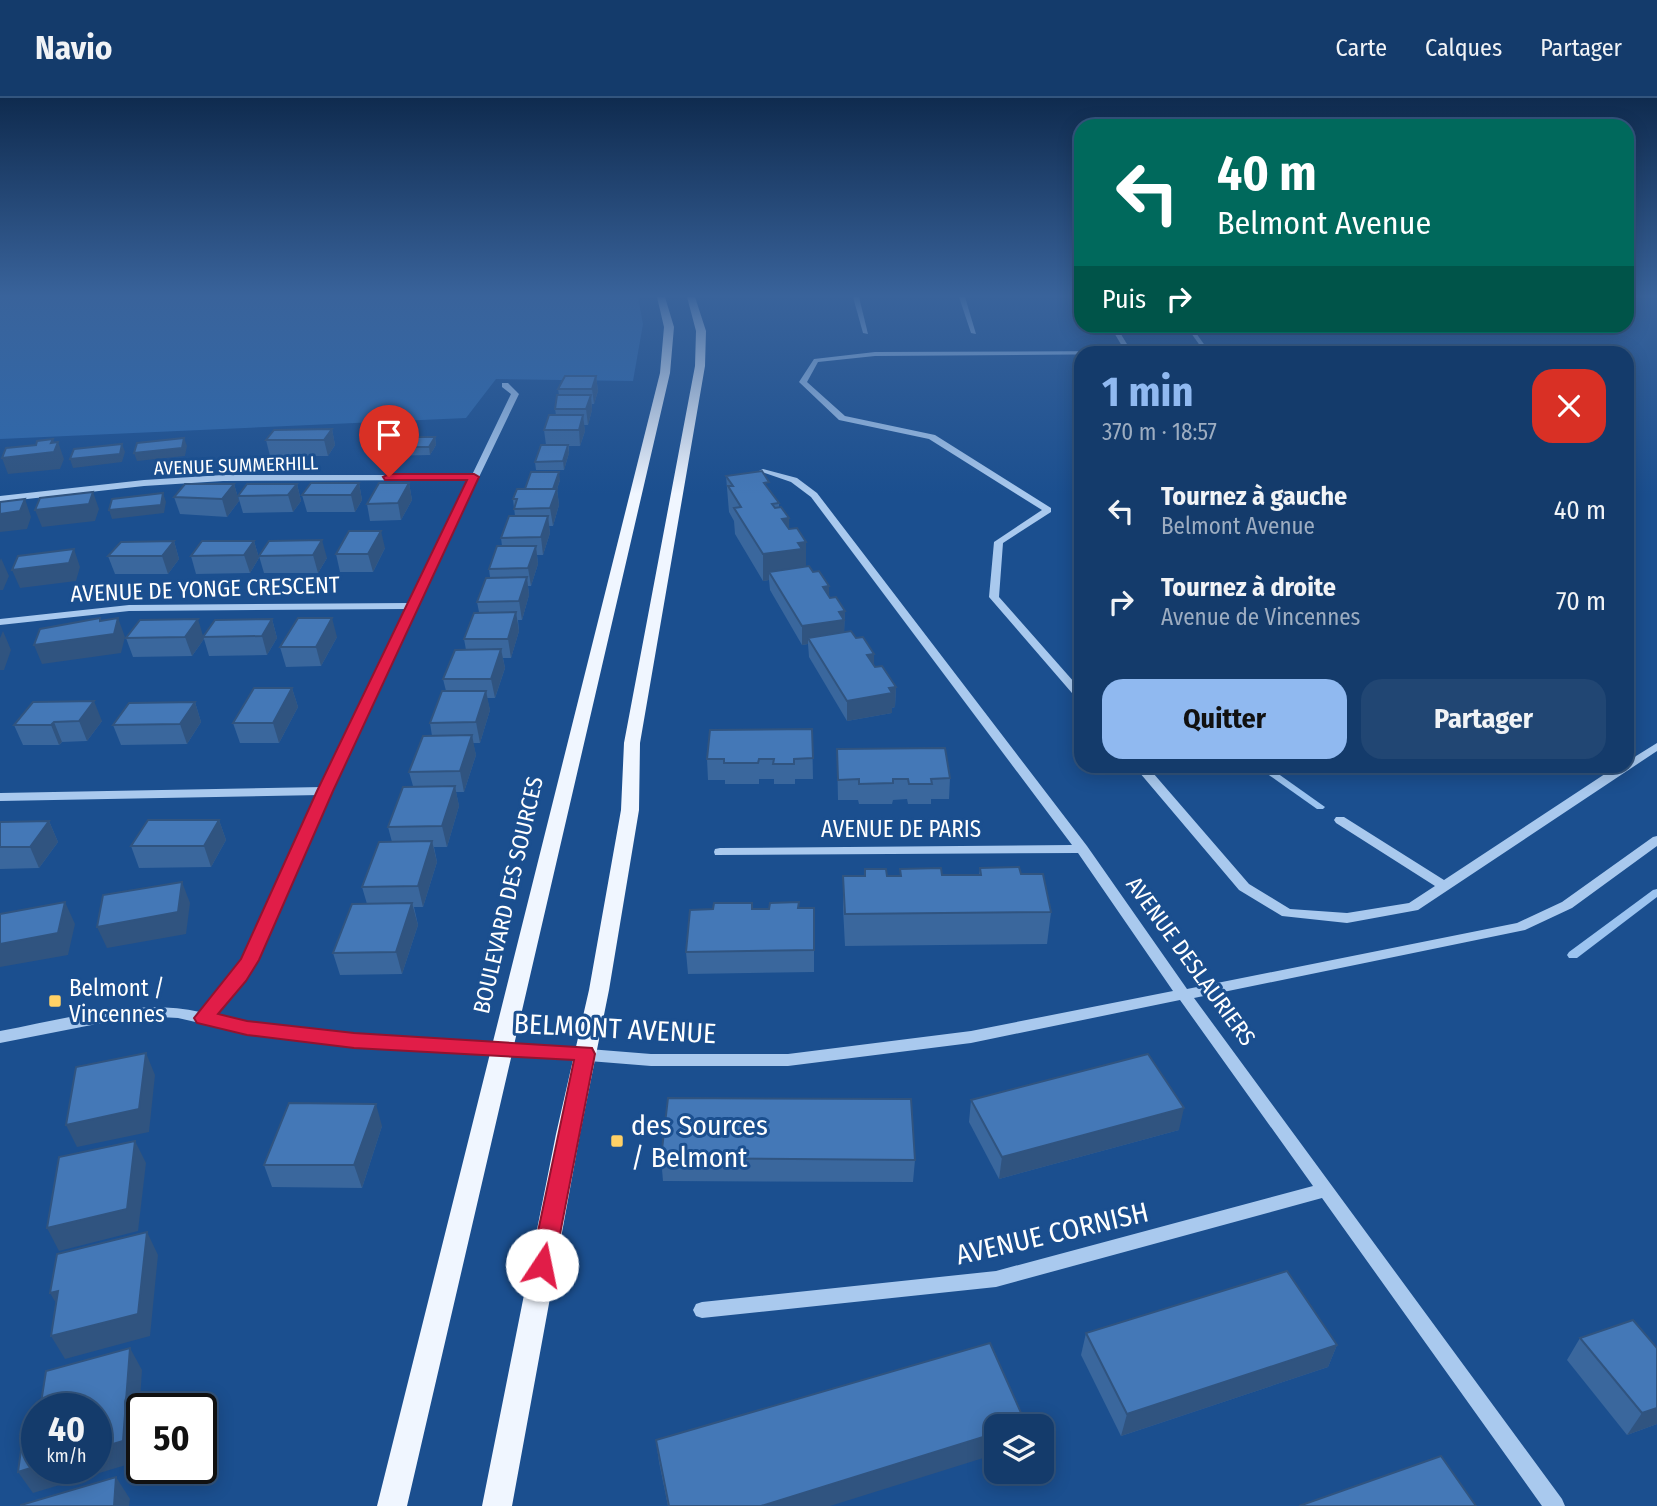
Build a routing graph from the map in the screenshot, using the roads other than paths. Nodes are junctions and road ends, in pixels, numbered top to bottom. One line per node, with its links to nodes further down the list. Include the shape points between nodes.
1 (665, 363): 25 (main road, BOULEVARD DES SOURCES)
2 (700, 363): 26 (main road, via 632,743 630,810)
3 (814, 363): 10 (street, via 803,382 842,418 932,437 1048,510 999,542 993,597)
4 (505, 385): 6 (street, via 515,394)
5 (763, 471): 19 (street, AVENUE DESLAURIERS, via 794,481 814,495)
6 (474, 477): 7 (street, AVENUE SUMMERHILL, via 223,478); 8 (street)
7 (0, 499)
8 (412, 606): 9 (street, AVENUE DE YONGE CRESCENT, via 129,608); 15 (street)
9 (0, 622)
10 (1074, 689)
11 (1657, 746): 12 (street)
12 (1634, 761)
13 (1146, 773): 21 (street, via 1244,887 1287,913 1347,918 1413,907)
14 (1616, 773): 21 (street)
15 (325, 791): 16 (street); 23 (street, via 250,960)
16 (0, 797)
17 (1340, 820): 21 (street)
18 (1657, 841): 22 (street, BELMONT AVENUE, via 1567,905 1520,927)
19 (1082, 849): 20 (street, AVENUE DE PARIS); 22 (street, AVENUE DESLAURIERS)
20 (720, 852)
21 (1444, 887)
22 (1184, 995): 26 (street, BELMONT AVENUE, via 971,1037 788,1060 651,1060); 27 (street, AVENUE DESLAURIERS)
23 (204, 1018): 24 (street, BELMONT AVENUE, via 136,1013); 25 (street, BELMONT AVENUE, via 247,1028 354,1040)
24 (0, 1037)
25 (502, 1048): 26 (street, BELMONT AVENUE); 29 (main road, BOULEVARD DES SOURCES)
26 (585, 1054): 30 (main road)
27 (1325, 1190): 28 (street, AVENUE CORNISH, via 996,1279); 31 (street, AVENUE DESLAURIERS)
28 (702, 1310)
29 (392, 1506)
30 (497, 1506)
31 (1555, 1506)

